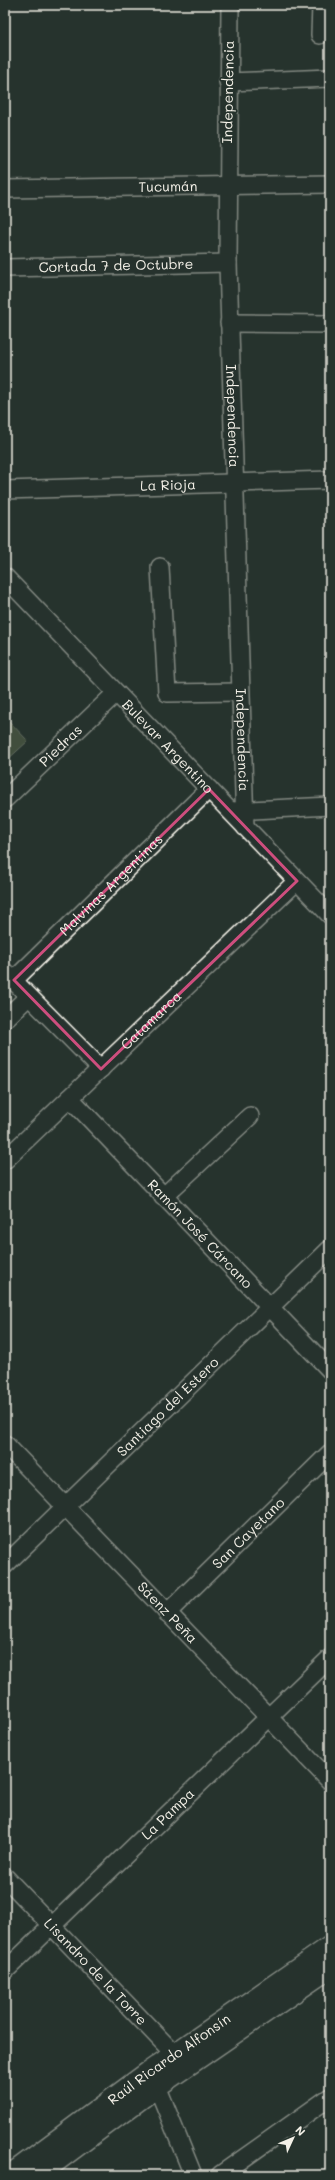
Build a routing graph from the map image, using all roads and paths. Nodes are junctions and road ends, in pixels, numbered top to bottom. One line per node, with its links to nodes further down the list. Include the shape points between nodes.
1 (230, 5): 5 (street, Independencia)
2 (321, 5): 3 (street)
3 (320, 35)
4 (330, 78): 5 (street)
5 (228, 82): 7 (street, Independencia)
6 (330, 184): 7 (street, Tucumán)
7 (227, 185): 8 (street, Tucumán); 9 (street, Independencia)
8 (5, 189)
9 (228, 263): 10 (street, Cortada 7 de Octubre); 11 (street, Independencia)
10 (5, 268)
11 (229, 323): 12 (street); 14 (street, Independencia)
12 (330, 324)
13 (330, 480): 14 (street, La Rioja)
14 (233, 482): 15 (street, La Rioja); 18 (street, Independencia)
15 (5, 490)
16 (160, 567): 18 (street, via 167,692)
17 (5, 577): 19 (street, Bulevar Argentino)
18 (240, 692): 23 (street, Independencia)
19 (116, 693): 20 (street, Bulevar Argentino); 21 (street, Piedras)
20 (209, 789): 23 (street, Bulevar Argentino); 26 (street, Malvinas Argentinas)
21 (5, 799)
22 (330, 806): 23 (street)
23 (237, 811): 24 (street, Independencia, via 245,827)
24 (298, 881): 25 (street); 29 (street, Catamarca)
25 (330, 915)
26 (9, 976): 27 (street)
27 (28, 997): 28 (street); 29 (street)
28 (5, 1019)
29 (101, 1069): 30 (street, Catamarca)
30 (70, 1098): 32 (street, Catamarca); 33 (street, Ramón José Cárcano)
31 (250, 1116): 33 (street)
32 (5, 1160)
33 (163, 1197): 35 (street, Ramón José Cárcano)
34 (330, 1249): 35 (street, Santiago del Estero)
35 (270, 1306): 36 (street, Ramón José Cárcano); 39 (street, Santiago del Estero)
36 (330, 1370)
37 (5, 1444): 39 (street, Sáenz Peña)
38 (330, 1453): 41 (street, San Cayetano)
39 (65, 1507): 40 (street, Santiago del Estero); 41 (street, Sáenz Peña)
40 (5, 1565)
41 (167, 1613): 43 (street, Sáenz Peña)
42 (330, 1658): 43 (street, La Pampa)
43 (267, 1717): 44 (street, Sáenz Peña); 46 (street, La Pampa)
44 (330, 1781)
45 (5, 1877): 46 (street, Lisandro de la Torre)
46 (51, 1926): 49 (street, La Pampa); 50 (street, Lisandro de la Torre)
47 (330, 1947): 50 (main road, Raúl Ricardo Alfonsín)
48 (330, 1967): 50 (main road, Raúl Ricardo Alfonsín)
49 (5, 1971)
50 (181, 2060): 51 (main road, Raúl Ricardo Alfonsín)
51 (153, 2080): 53 (main road, Raúl Ricardo Alfonsín); 54 (main road, Raúl Ricardo Alfonsín); 55 (street)
52 (330, 2097): 56 (street)
53 (11, 2175)
54 (37, 2175)
55 (193, 2175)
56 (220, 2175)

